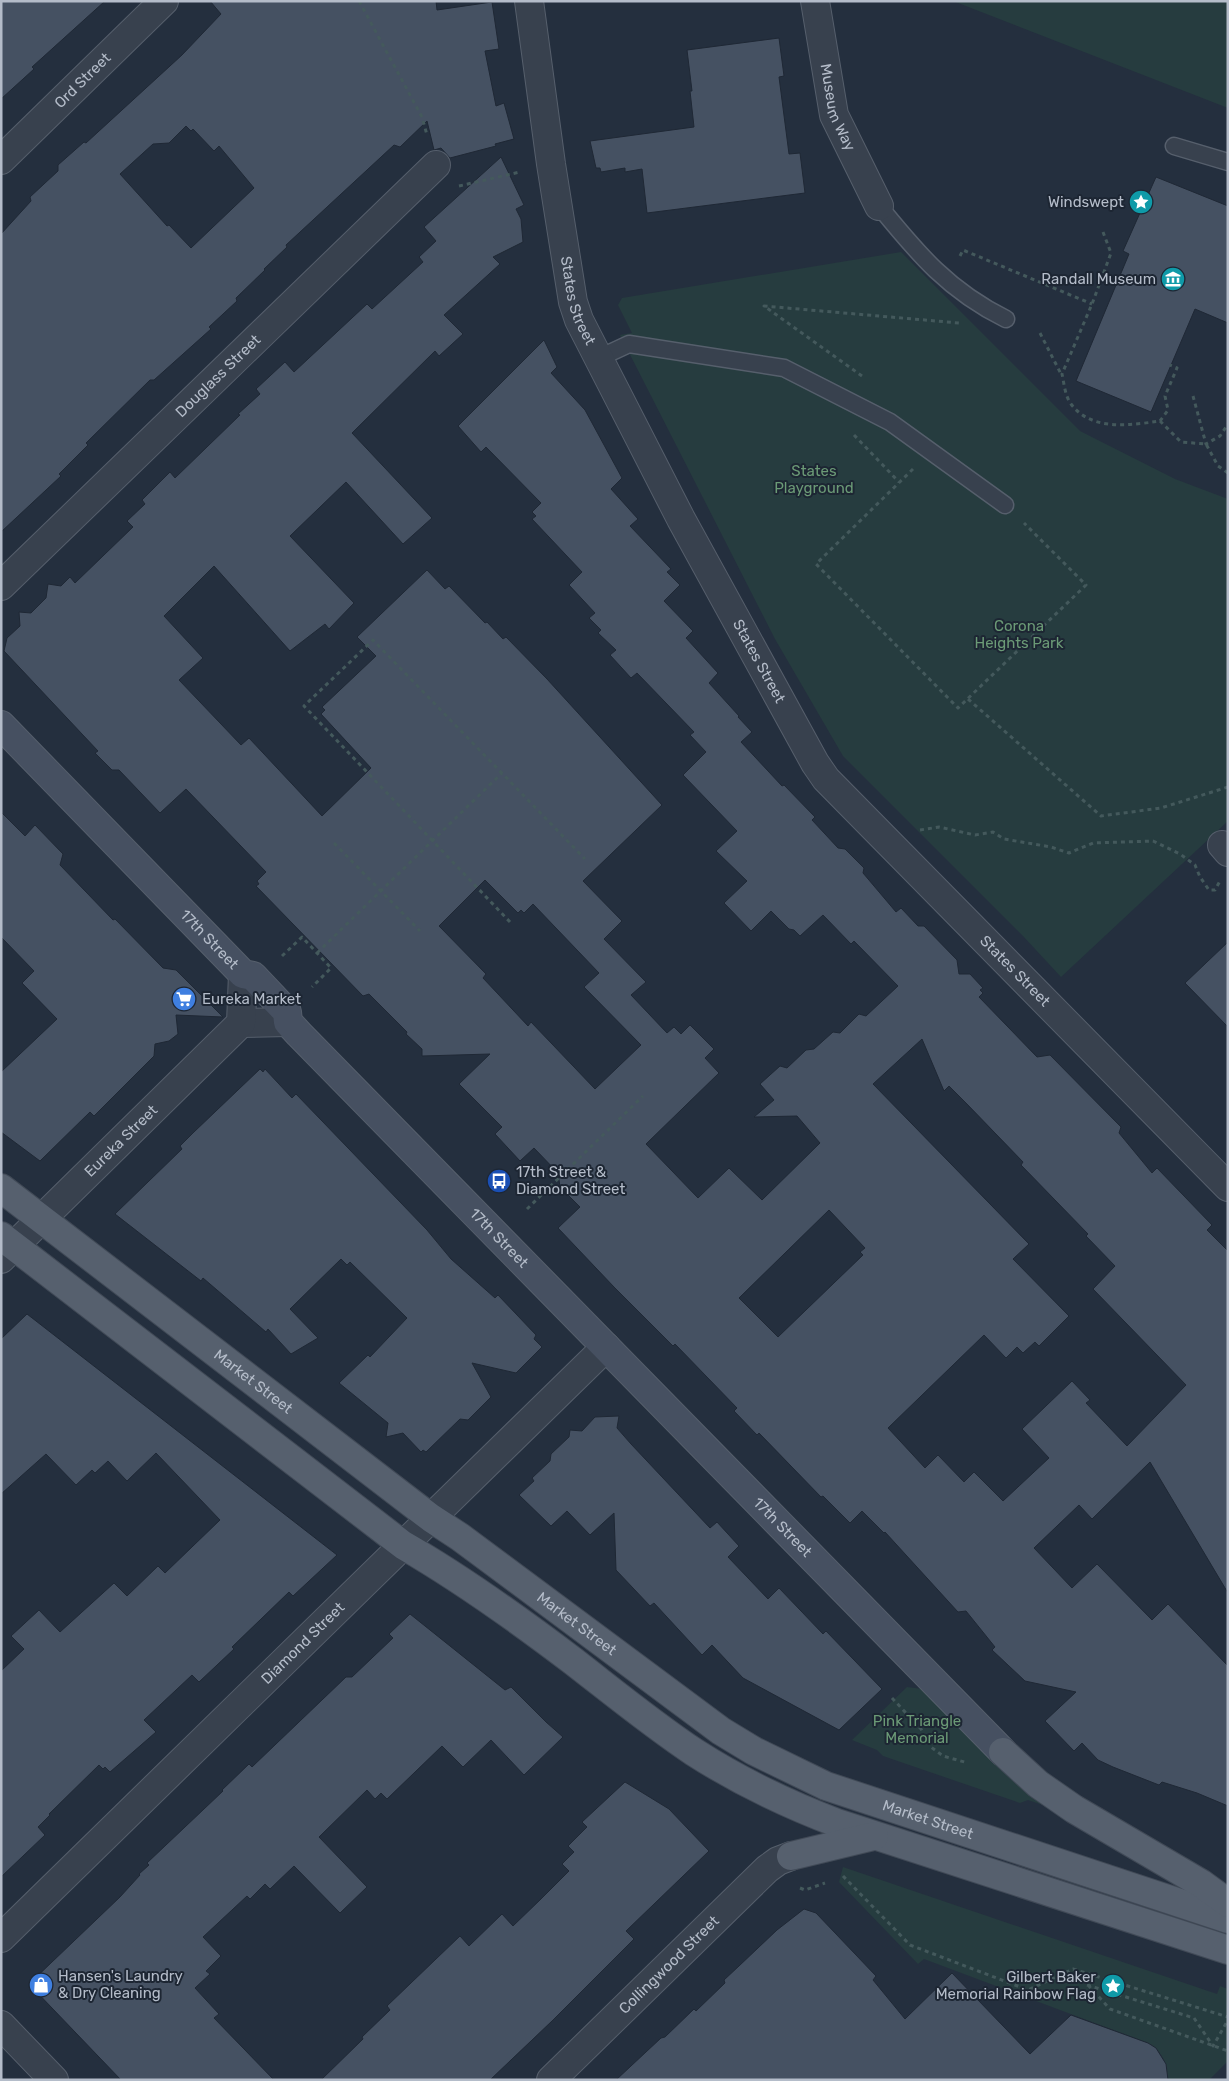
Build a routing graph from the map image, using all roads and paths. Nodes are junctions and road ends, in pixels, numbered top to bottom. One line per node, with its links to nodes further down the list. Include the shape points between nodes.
1 (164, 1): 7 (street, Ord Street)
2 (358, 1): 5 (path)
3 (530, 1): 18 (street, States Street, via 573,302)
4 (814, 1): 12 (street, Museum Way, via 834,115)
5 (422, 116)
6 (1174, 146): 8 (lane)
7 (1, 160)
8 (1228, 162)
9 (436, 165): 31 (street, Douglass Street)
10 (520, 172): 11 (path)
11 (457, 186)
12 (879, 206): 16 (lane, via 924,260 979,306)
13 (1103, 232): 15 (path, via 1111,253)
14 (954, 260): 15 (path, via 962,250)
15 (1092, 304): 20 (path)
16 (1000, 316): 21 (path, via 984,325 764,306)
17 (1040, 333): 20 (path)
18 (599, 358): 23 (lane, via 629,344 784,368); 51 (street, States Street, via 681,520 826,779)
19 (1170, 365): 24 (path, via 1177,368 1165,396 1168,410)
20 (1062, 374): 24 (path, via 1071,404 1085,416 1120,426)
21 (866, 379)
22 (1193, 396): 26 (path)
23 (854, 404): 27 (lane, via 890,422); 29 (path, via 847,417 850,431)
24 (1160, 421): 26 (path, via 1181,442)
25 (1228, 424): 26 (path, via 1220,436)
26 (1206, 444): 28 (path, via 1218,466)
27 (930, 451): 29 (path); 30 (lane)
28 (1228, 472)
29 (899, 482): 32 (path, via 816,564 958,708)
30 (1005, 505): 32 (path, via 1086,585)
31 (1, 586)
32 (968, 699): 35 (path, via 1101,816 1160,808)
33 (1, 725): 46 (main road, 17th Street)
34 (502, 773): 37 (path); 37 (path, via 373,640 304,706); 40 (path)
35 (1228, 787)
36 (919, 830): 39 (path, via 940,827 975,835 993,832 1004,839 1051,846 1069,853 1093,843 1152,841 1168,847 1195,865 1209,890 1214,890 1222,878)
37 (433, 842): 41 (path); 42 (path)
38 (334, 843): 41 (path)
39 (1225, 849)
40 (586, 859)
41 (382, 892): 43 (path); 44 (path)
42 (510, 922)
43 (420, 931)
44 (317, 953): 45 (path, via 302,937); 47 (path, via 331,968)
45 (282, 956)
46 (243, 974): 48 (main road, 17th Street, via 253,976 276,1000 287,1012); 49 (street)
47 (312, 987)
48 (288, 1022): 49 (street); 56 (main road, 17th Street)
49 (241, 1023): 54 (street, Eureka Street)
50 (643, 1096): 53 (path)
51 (1228, 1187)
52 (1, 1188): 54 (main road, Market Street)
53 (527, 1209)
54 (42, 1219): 55 (street, Eureka Street); 57 (main road, Market Street)
55 (6, 1247): 58 (main road, Market Street)
56 (606, 1347): 57 (street, Diamond Street); 64 (main road, 17th Street, via 1038,1784)
57 (431, 1518): 58 (street, Diamond Street); 65 (main road, Market Street, via 689,1710 789,1769 861,1798)
58 (404, 1545): 59 (main road, Market Street, via 539,1636 695,1752 763,1792); 66 (street, Diamond Street)
59 (874, 1836): 60 (main road); 67 (main road, Market Street)
60 (791, 1856): 75 (street, Collingwood Street, via 767,1869)
61 (835, 1879): 70 (path, via 842,1876 910,1946 1028,1990 1073,1969)
62 (828, 1882): 63 (path, via 805,1890)
63 (800, 1888)
64 (1228, 1903)
65 (1228, 1919)
66 (1, 1938)
67 (1228, 1950)
68 (1089, 1980): 69 (path)
69 (1087, 1985): 72 (path, via 1110,2010); 72 (path, via 1194,2018)
70 (1228, 2019): 72 (path)
71 (1, 2025): 74 (street)
72 (1212, 2046): 73 (path)
73 (1228, 2051)
74 (54, 2080)
75 (551, 2080)

